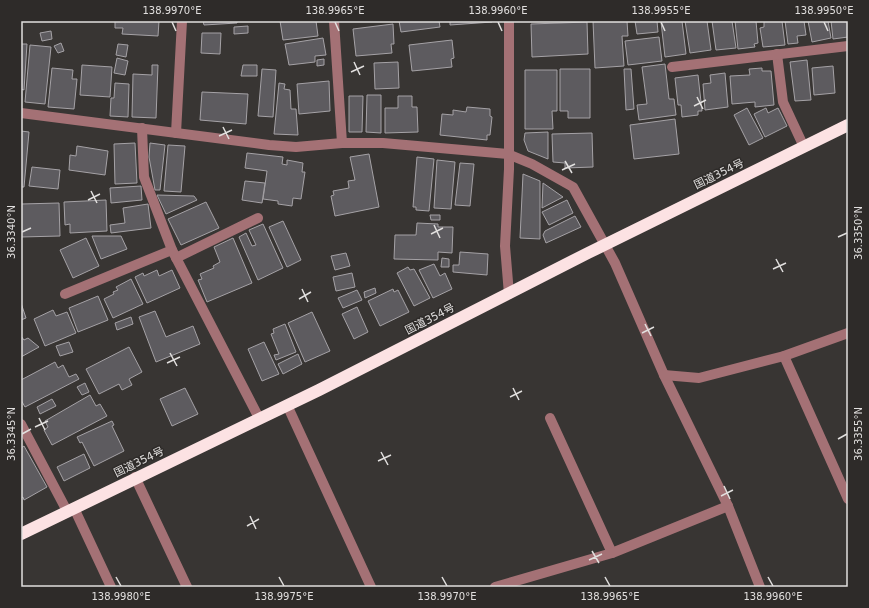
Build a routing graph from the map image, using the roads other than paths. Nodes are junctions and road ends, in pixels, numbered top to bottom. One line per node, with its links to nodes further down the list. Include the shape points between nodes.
1 (182, 21): 10 (street)
2 (334, 21): 11 (street)
3 (509, 21): 13 (street)
4 (848, 46): 5 (street)
5 (777, 54): 6 (street); 12 (street, via 783,102)
6 (672, 67)
7 (21, 113): 9 (street)
8 (848, 125): 12 (highway, 国道354号)
9 (142, 128): 10 (street); 16 (street, via 144,177)
10 (176, 133): 11 (street, via 296,147)
11 (342, 144): 13 (street, via 383,143)
12 (804, 147): 15 (highway, 国道354号)
13 (508, 154): 15 (street, via 573,187); 18 (street, via 505,246)
14 (258, 218): 16 (street)
15 (605, 245): 18 (highway, 国道354号); 21 (street)
16 (174, 254): 17 (street); 23 (street)
17 (65, 294)
18 (509, 294): 22 (highway, 国道354号)
19 (848, 333): 20 (street)
20 (784, 356): 21 (street, via 699,378); 27 (street)
21 (664, 375): 28 (street)
22 (287, 405): 23 (highway, 国道354号); 35 (street)
23 (259, 418): 26 (highway, 国道354号)
24 (550, 418): 31 (street)
25 (21, 424): 29 (street)
26 (135, 478): 29 (highway, 国道354号); 34 (street)
27 (848, 499)
28 (728, 506): 31 (street); 32 (street)
29 (70, 510): 30 (highway, 国道354号); 33 (street)
30 (21, 534)
31 (612, 553): 36 (street)
32 (758, 586)
33 (111, 587)
34 (188, 587)
35 (371, 587)
36 (495, 587)

